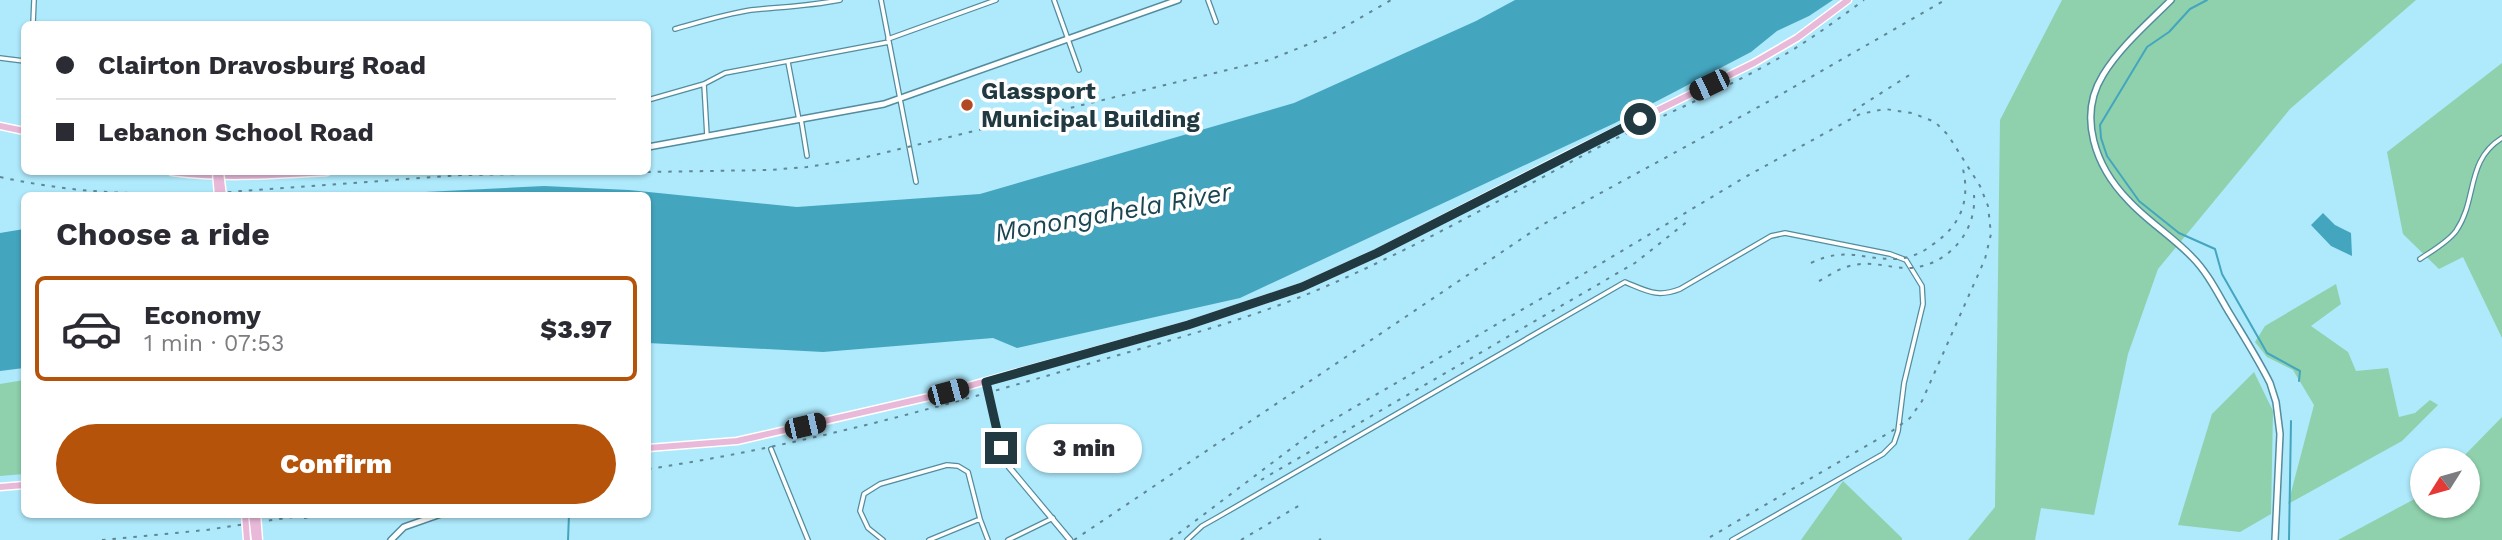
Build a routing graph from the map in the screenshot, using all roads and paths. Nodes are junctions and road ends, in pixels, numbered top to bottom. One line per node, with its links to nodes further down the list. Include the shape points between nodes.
1 (34, 0): 10 (street)
2 (840, 0): 12 (street, via 731,14)
3 (881, 0): 14 (street)
4 (996, 0): 14 (street)
5 (1054, 0): 13 (street)
6 (1178, 0): 13 (main road)
7 (1208, 0): 11 (street)
8 (1848, 0): 37 (main road, via 1754,63 1338,272 1188,325)
9 (2171, 0): 58 (main road, via 2102,77 2091,107 2091,134 2116,187 2208,277 2270,383 2280,434)
10 (33, 21)
11 (1216, 22)
12 (675, 29)
13 (1068, 39): 18 (street); 21 (main road)
14 (889, 41): 17 (street); 21 (street)
15 (0, 58): 16 (street)
16 (21, 61)
17 (789, 62): 19 (street, via 725,73); 22 (street)
18 (1079, 70)
19 (704, 84): 20 (street); 25 (street)
20 (651, 99)
21 (901, 99): 22 (main road); 33 (street)
22 (800, 119): 25 (main road); 28 (street)
23 (0, 126): 24 (main road)
24 (21, 130)
25 (707, 136): 27 (main road)
26 (2502, 138): 36 (street, via 2482,155 2455,231)
27 (651, 146)
28 (807, 156)
29 (200, 175): 31 (main road)
30 (219, 175): 32 (main road, bridge)
31 (281, 175)
32 (219, 182): 34 (main road, bridge); 35 (main road, bridge)
33 (916, 182)
34 (218, 192)
35 (222, 192)
36 (2420, 259)
37 (986, 382): 38 (main road, via 737,441); 45 (street, via 1009,467)
38 (651, 448)
39 (771, 449): 50 (street)
40 (21, 485): 41 (main road)
41 (0, 487)
42 (245, 518): 47 (main road, bridge)
43 (255, 518): 48 (main road, bridge)
44 (430, 518): 49 (main road, via 404,527)
45 (1054, 518): 54 (street); 55 (street)
46 (980, 519): 51 (street, via 968,472 947,465 880,484 864,494 860,511 868,528); 52 (street); 53 (street)
47 (247, 540)
48 (257, 540)
49 (391, 540)
50 (808, 540)
51 (883, 540)
52 (929, 540)
53 (988, 540)
54 (1008, 540)
55 (1070, 540)
56 (1187, 540): 57 (street, via 1202,526 1625,282 1665,295 1771,236 1785,233 1906,260 1922,286 1923,304 1894,443 1884,454)
57 (1732, 540)
58 (2275, 540)

